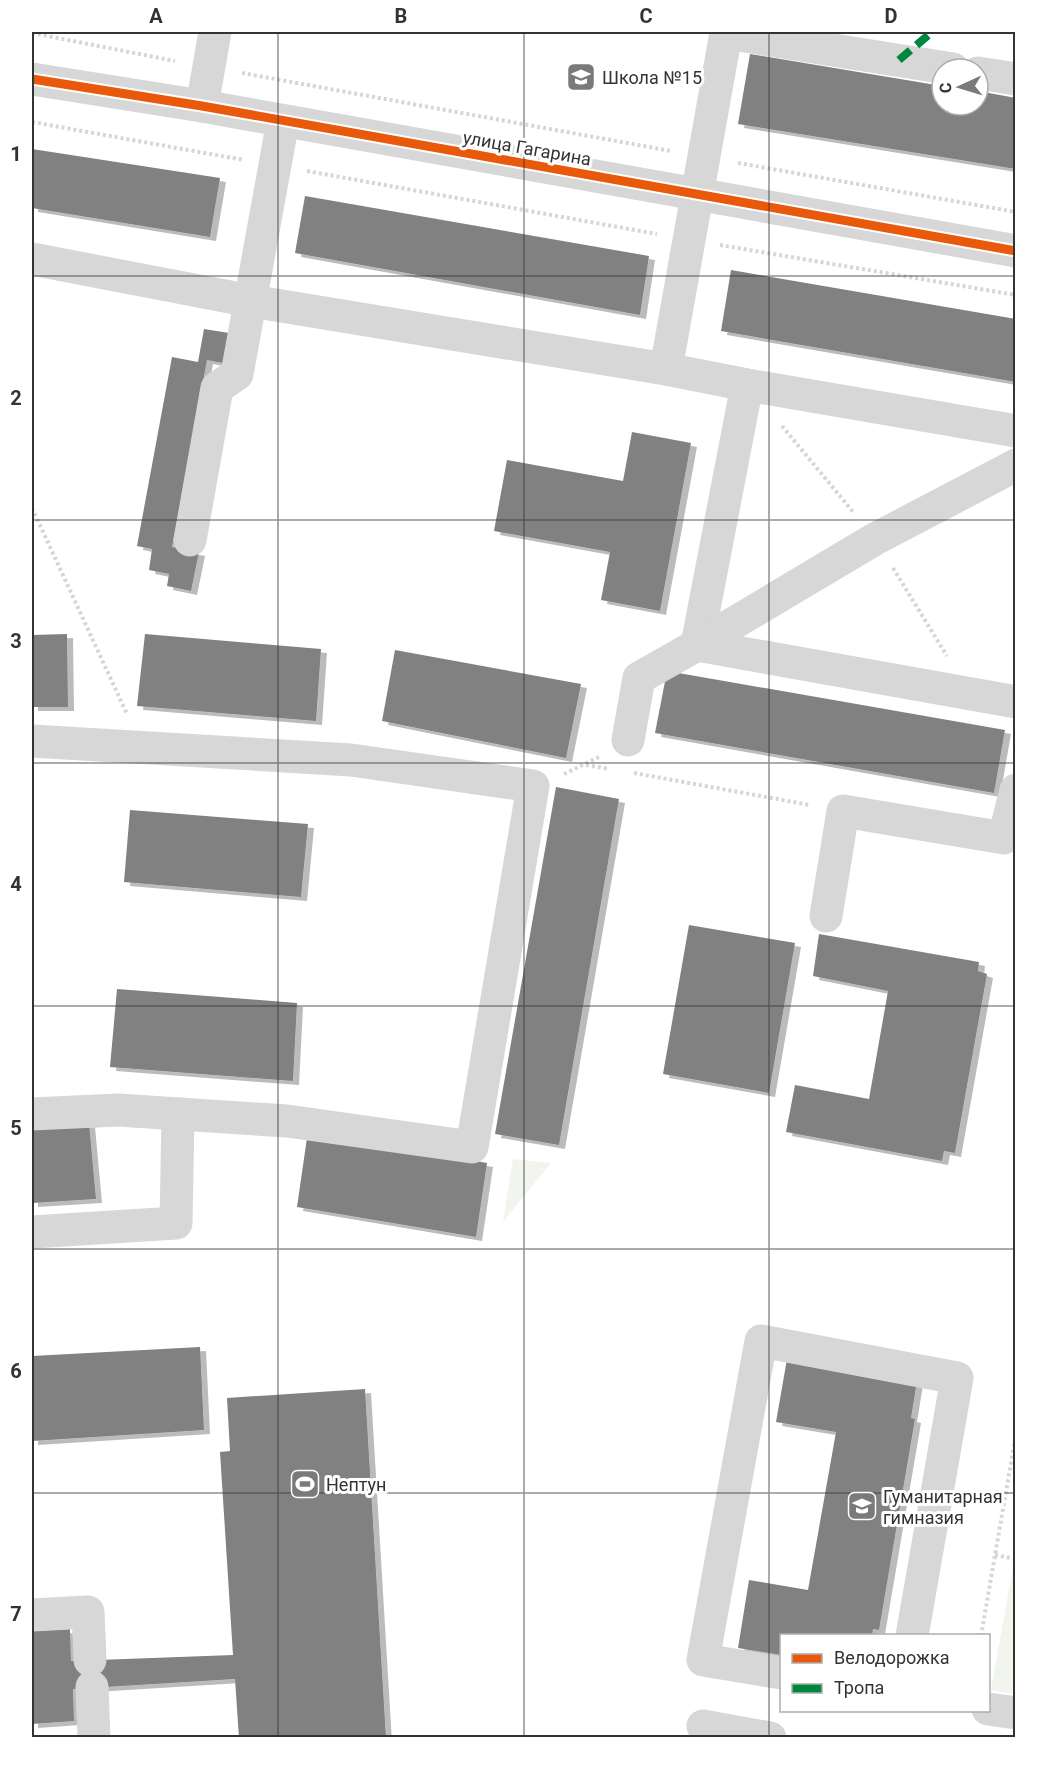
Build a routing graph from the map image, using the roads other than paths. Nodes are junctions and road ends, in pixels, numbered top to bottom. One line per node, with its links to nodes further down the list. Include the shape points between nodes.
1 (215, 32): 6 (street)
2 (930, 65): 8 (street, via 726,33)
3 (990, 75): 5 (street)
4 (32, 79): 6 (street, улица Гагарина)
5 (1016, 79)
6 (202, 106): 7 (street, улица Гагарина)
7 (283, 121): 8 (street, улица Гагарина); 11 (street)
8 (696, 195): 9 (street, улица Гагарина); 12 (street)
9 (1016, 251)
10 (32, 259): 11 (street)
11 (251, 301): 12 (street); 16 (street, via 237,374 218,388)
12 (666, 369): 13 (street)
13 (747, 385): 14 (street); 17 (street)
14 (1016, 431)
15 (1016, 465): 17 (street, via 875,539)
16 (190, 540)
17 (697, 645): 18 (street); 19 (street, via 639,678)
18 (1016, 702)
19 (628, 740)
20 (32, 741): 24 (street, via 351,760 533,786 472,1147 287,1121)
21 (1016, 790): 22 (street, via 1004,838 843,811)
22 (826, 916)
23 (32, 1114): 24 (street, via 118,1110)
24 (178, 1114): 25 (street, via 176,1223)
25 (32, 1232)
26 (32, 1615): 32 (street, via 87,1612)
27 (912, 1634): 28 (street, via 957,1378 761,1341 703,1660)
28 (780, 1673)
29 (990, 1709): 30 (street)
30 (1016, 1713)
31 (703, 1726): 33 (street)
32 (94, 1737)
33 (770, 1737)

